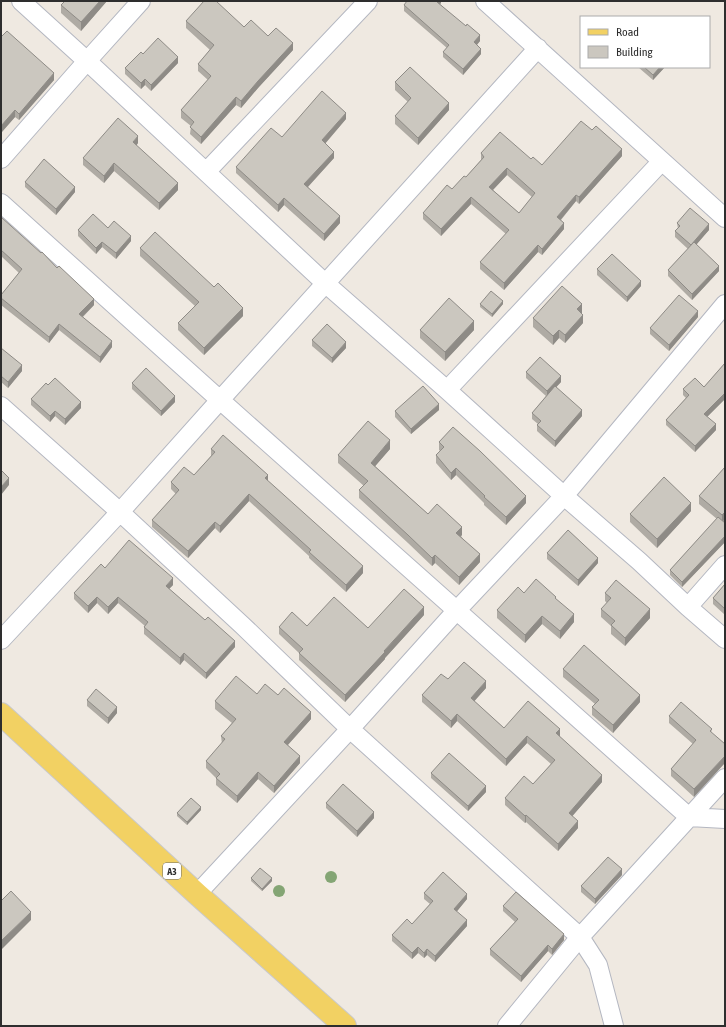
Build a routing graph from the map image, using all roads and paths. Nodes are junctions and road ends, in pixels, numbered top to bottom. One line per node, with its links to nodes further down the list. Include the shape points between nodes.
1 (21, 1): 6 (street)
2 (141, 1): 6 (street)
3 (368, 1): 9 (street)
4 (485, 1): 5 (street)
5 (538, 48): 8 (street); 12 (street)
6 (87, 61): 7 (street); 9 (street)
7 (1, 159)
8 (662, 161): 11 (street); 14 (street)
9 (206, 172): 12 (street)
10 (1, 203): 15 (street)
11 (725, 218)
12 (325, 283): 14 (street); 15 (street)
13 (725, 304): 17 (street)
14 (447, 390): 17 (street)
15 (220, 400): 18 (street); 21 (street)
16 (1, 406): 18 (street)
17 (564, 496): 20 (street); 21 (street)
18 (120, 512): 23 (street); 25 (street)
19 (725, 565): 20 (street)
20 (688, 607): 22 (street)
21 (457, 610): 25 (street); 27 (street)
22 (725, 639)
23 (1, 640)
24 (1, 714): 29 (main road, A3)
25 (350, 729): 29 (street); 30 (street)
26 (725, 778): 27 (street)
27 (689, 817): 28 (street); 30 (street)
28 (725, 819)
29 (197, 894): 31 (main road, A3)
30 (580, 937): 32 (street); 33 (street, via 598,965)
31 (345, 1026)
32 (507, 1026)
33 (614, 1026)

